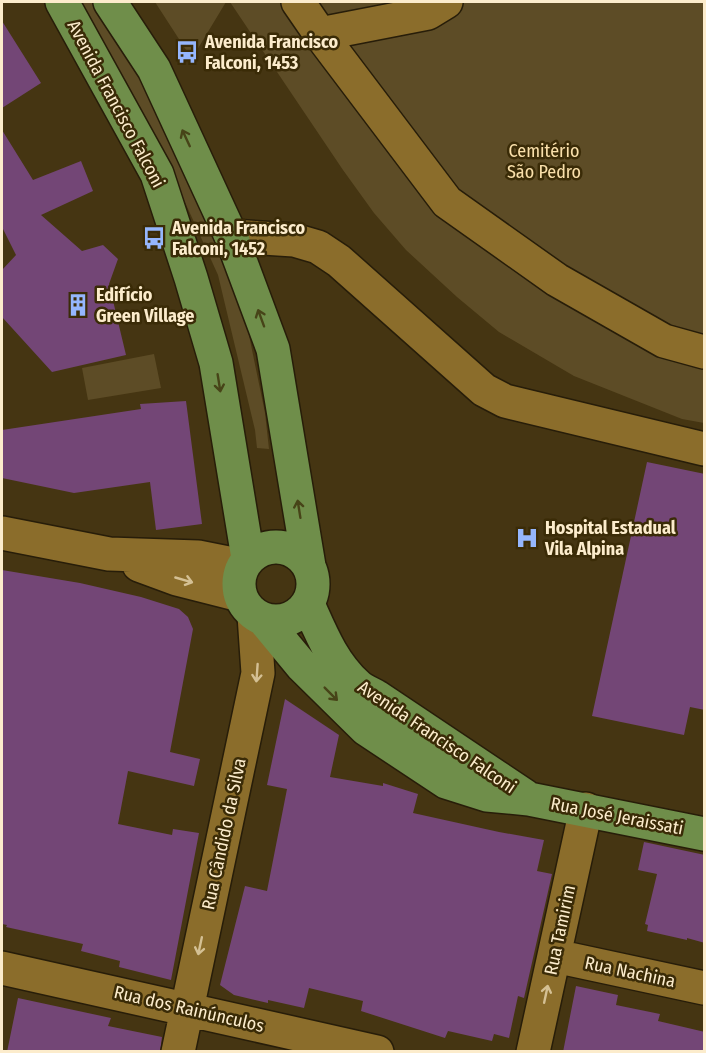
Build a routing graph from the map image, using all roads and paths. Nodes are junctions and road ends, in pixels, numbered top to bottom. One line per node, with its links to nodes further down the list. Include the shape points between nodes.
1 (62, 2): 11 (main road, Avenida Francisco Falconi, one-way to 11, via 157,174 191,278 216,363)
2 (110, 2): 6 (main road, one-way to 2, via 154,69)
3 (298, 2): 5 (street)
4 (446, 2): 5 (street, via 428,13)
5 (320, 34): 7 (street, via 447,202 556,280 664,341)
6 (231, 236): 8 (street, via 294,240 318,247 339,261 484,390 505,401); 10 (main road, one-way to 6, via 273,349)
7 (705, 352)
8 (705, 449)
9 (2, 533): 11 (street, via 109,554 198,557)
10 (309, 566): 11 (main road, via 292,550 269,547 258,551); 12 (main road, via 313,592)
11 (250, 591): 12 (main road, via 277,622 289,620); 13 (main road, Avenida Francisco Falconi, one-way to 13, via 302,666 366,729 446,782 487,795); 19 (street, Rua Cândido da Silva, one-way to 19, via 258,673)
12 (308, 604): 13 (main road, Avenida Francisco Falconi, via 326,645 358,686)
13 (529, 799): 14 (main road, Rua José Jeraissati)
14 (586, 809): 15 (main road, Rua José Jeraissati); 16 (street, Rua Tamirim)
15 (705, 834)
16 (555, 956): 18 (street, Rua Nachina); 22 (street, Rua Tamirim, one-way to 16)
17 (2, 968): 19 (street, Rua dos Rainúnculos)
18 (705, 988)
19 (186, 1008): 20 (street, Rua Cândido da Silva); 21 (street, Rua dos Rainúnculos)
20 (178, 1052)
21 (377, 1052)
22 (533, 1052)

